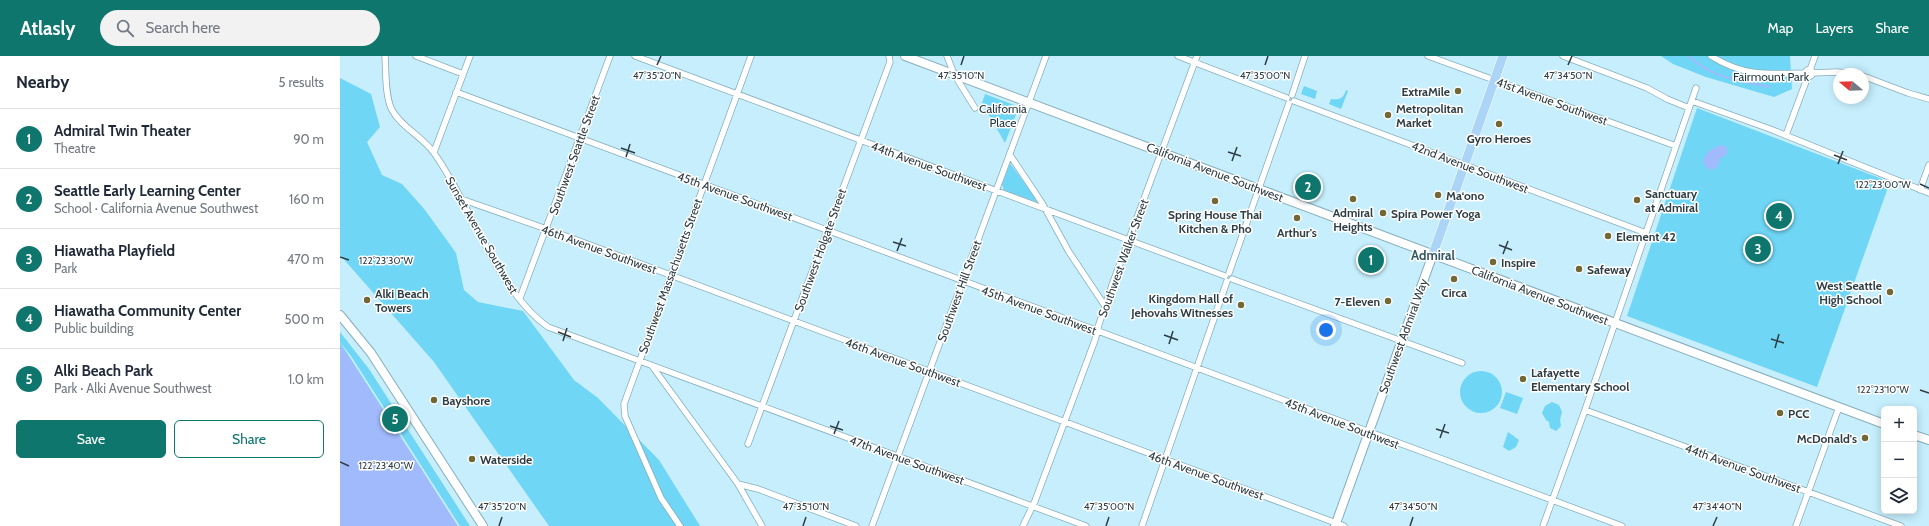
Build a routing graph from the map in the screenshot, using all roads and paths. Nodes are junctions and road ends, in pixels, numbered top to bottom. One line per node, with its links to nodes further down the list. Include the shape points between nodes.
1 (385, 56): 39 (street, Sunset Avenue Southwest, via 392,110)
2 (416, 56): 22 (street)
3 (470, 56): 22 (street)
4 (610, 56): 36 (street, Southwest Seattle Street)
5 (634, 56): 28 (street, 44th Avenue Southwest)
6 (751, 56): 28 (street, Southwest Massachusetts Street)
7 (889, 56): 37 (street, Southwest Holgate Street, via 890,62)
8 (905, 56): 23 (main road, California Avenue Southwest)
9 (947, 56): 23 (street)
10 (1046, 56): 32 (street, Southwest Hill Street)
11 (1178, 56): 19 (street, 42nd Avenue Southwest)
12 (1197, 56): 19 (street, Southwest Walker Street)
13 (1305, 56): 29 (street)
14 (1428, 56): 25 (street, 41st Avenue Southwest)
15 (1503, 56): 25 (main road, Southwest Admiral Way)
16 (1563, 56): 34 (street, via 1648,88 1667,100)
17 (1711, 56): 21 (street, via 1746,72)
18 (1815, 56): 21 (street)
19 (1195, 62): 29 (street, 42nd Avenue Southwest); 40 (street, Southwest Walker Street)
20 (1833, 72): 21 (street)
21 (1809, 73): 35 (street)
22 (463, 74): 27 (street)
23 (954, 74): 32 (main road, California Avenue Southwest); 33 (street)
24 (1869, 78): 30 (street)
25 (1494, 81): 38 (street, 41st Avenue Southwest); 42 (main road, Southwest Admiral Way)
26 (1696, 88): 31 (street)
27 (456, 92): 36 (street, 45th Avenue Southwest); 39 (street)
28 (737, 94): 37 (street, 44th Avenue Southwest); 44 (street, Southwest Massachusetts Street)
29 (1290, 99): 42 (street, 42nd Avenue Southwest); 45 (street)
30 (1929, 99)
31 (1692, 101): 34 (street); 35 (street)
32 (1029, 103): 40 (main road, California Avenue Southwest); 41 (street, Southwest Hill Street)
33 (975, 108)
34 (1689, 108): 38 (street)
35 (1786, 136): 46 (street)
36 (580, 138): 44 (street, 45th Avenue Southwest); 51 (street, Southwest Seattle Street)
37 (860, 140): 47 (street, 44th Avenue Southwest); 52 (street, Southwest Holgate Street)
38 (1676, 146): 53 (street)
39 (434, 152): 49 (street, Sunset Avenue Southwest)
40 (1162, 152): 45 (main road, California Avenue Southwest); 54 (street, Southwest Walker Street)
41 (1010, 155): 47 (street, Southwest Hill Street); 50 (street)
42 (1464, 165): 53 (street, 42nd Avenue Southwest); 55 (main road, Southwest Admiral Way)
43 (1929, 165): 46 (street)
44 (704, 185): 52 (street, 45th Avenue Southwest); 56 (street, Southwest Massachusetts Street)
45 (1259, 189): 55 (main road, California Avenue Southwest); 57 (street)
46 (1920, 190): 48 (street)
47 (996, 191): 50 (street, 44th Avenue Southwest); 58 (street, Southwest Hill Street)
48 (1929, 193)
49 (461, 199): 51 (street, 46th Avenue Southwest); 59 (street, Sunset Avenue Southwest, via 504,276)
50 (1046, 209): 54 (street, 44th Avenue Southwest); 60 (street, via 1069,252)
51 (546, 229): 56 (street, 46th Avenue Southwest); 59 (street, Southwest Seattle Street)
52 (827, 230): 58 (street, 45th Avenue Southwest); 62 (street, Southwest Holgate Street)
53 (1646, 233): 63 (street)
54 (1129, 240): 57 (street, 44th Avenue Southwest); 60 (street, Southwest Walker Street)
55 (1432, 254): 63 (main road, California Avenue Southwest); 65 (main road, Southwest Admiral Way)
56 (670, 275): 62 (street, 46th Avenue Southwest); 66 (street, Southwest Massachusetts Street)
57 (1228, 277): 65 (street, 44th Avenue Southwest); 69 (street)
58 (963, 282): 64 (street, 45th Avenue Southwest); 70 (street, Southwest Hill Street)
59 (520, 298): 66 (street, Sunset Avenue Southwest, via 548,327)
60 (1105, 306): 64 (street, Southwest Walker Street)
61 (340, 315): 87 (main road, via 371,353)
62 (794, 321): 70 (street, 46th Avenue Southwest); 71 (street, Southwest Holgate Street)
63 (1615, 324): 72 (main road, California Avenue Southwest); 73 (street)
64 (1097, 331): 69 (street, 45th Avenue Southwest); 74 (street, Southwest Walker Street)
65 (1401, 341): 67 (street, 44th Avenue Southwest); 76 (main road, Southwest Admiral Way)
66 (638, 361): 68 (street, 47th Avenue Southwest); 88 (street, Southwest Massachusetts Street, via 624,404 625,416 661,498)
67 (1462, 364)
68 (652, 366): 71 (street, 47th Avenue Southwest); 82 (street)
69 (1196, 368): 76 (street, 45th Avenue Southwest); 81 (street)
70 (929, 372): 74 (street, 46th Avenue Southwest); 80 (street, Southwest Hill Street)
71 (762, 406): 79 (street, Southwest Holgate Street); 80 (street, 47th Avenue Southwest)
72 (1839, 407): 75 (main road, California Avenue Southwest); 83 (street)
73 (1585, 410): 83 (street, 44th Avenue Southwest); 84 (street)
74 (1064, 422): 81 (street, 46th Avenue Southwest); 85 (street, Southwest Walker Street)
75 (1881, 423)
76 (1369, 433): 84 (street, 45th Avenue Southwest); 86 (main road, Southwest Admiral Way)
77 (1917, 436): 78 (main road)
78 (1929, 440)
79 (748, 444)
80 (898, 456): 85 (street, 47th Avenue Southwest); 91 (street, Southwest Hill Street)
81 (1165, 460): 86 (street, 46th Avenue Southwest); 94 (street)
82 (738, 484): 89 (street); 90 (street)
83 (1808, 492): 98 (street); 99 (street, 44th Avenue Southwest)
84 (1552, 500): 96 (street); 97 (street, 45th Avenue Southwest)
85 (1031, 506): 92 (street, Southwest Walker Street); 93 (street, 47th Avenue Southwest)
86 (1335, 524): 95 (street, 46th Avenue Southwest)
87 (483, 526)
88 (680, 526)
89 (762, 526)
90 (856, 526)
91 (872, 526)
92 (1023, 526)
93 (1086, 526)
94 (1142, 526)
95 (1344, 526)
96 (1543, 526)
97 (1622, 526)
98 (1796, 526)
99 (1902, 526)

